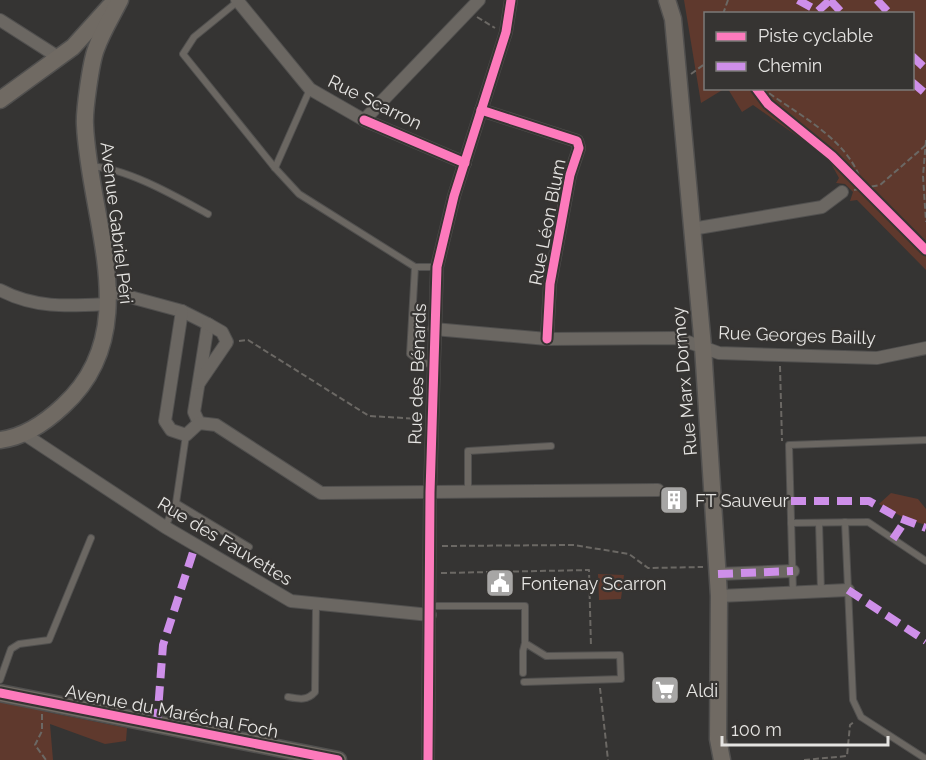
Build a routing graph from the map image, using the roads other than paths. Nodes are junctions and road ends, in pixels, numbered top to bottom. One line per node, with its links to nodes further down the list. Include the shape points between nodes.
1 (118, 0): 7 (main road); 8 (main road, Avenue Gabriel Péri)
2 (511, 0): 12 (street, Rue des Bénards, via 505,35)
3 (667, 0): 19 (main road, Rue Marx Dormoy, via 673,19)
4 (237, 1): 10 (street, Rue Scarron); 16 (lane, via 194,37 183,54)
5 (482, 1): 13 (street)
6 (0, 20): 9 (street)
7 (82, 39): 8 (main road); 9 (main road)
8 (95, 51): 15 (main road, Avenue Gabriel Péri, via 84,124)
9 (58, 57): 11 (main road)
10 (310, 89): 13 (street, Rue Scarron); 16 (lane)
11 (0, 100)
12 (481, 110): 14 (street, Rue des Bénards); 27 (street, Rue Léon Blum, via 577,141 579,148 570,175 550,284)
13 (364, 120): 14 (street, Rue Scarron)
14 (465, 163): 21 (street, Rue des Bénards)
15 (90, 166): 18 (lane, via 106,168 170,194); 23 (main road, Avenue Gabriel Péri)
16 (275, 168): 20 (lane, via 299,194)
17 (842, 192): 19 (street, via 822,207)
18 (208, 214)
19 (692, 230): 28 (main road, Rue Marx Dormoy)
20 (415, 267): 21 (lane); 30 (lane, via 410,354 421,363)
21 (437, 267): 26 (street, Rue des Bénards)
22 (0, 290): 23 (street, via 18,300 49,307)
23 (109, 298): 24 (street); 33 (main road, Avenue Gabriel Péri, via 108,325 96,364 80,391)
24 (182, 311): 25 (street); 34 (street, via 165,421 171,430)
25 (208, 324): 31 (street); 31 (street, via 222,332 227,342)
26 (434, 329): 27 (street, Rue Georges Bailly); 30 (street, Rue des Bénards)
27 (547, 339): 28 (street, Rue Georges Bailly, via 677,338)
28 (703, 347): 29 (street, Rue Georges Bailly, via 719,353 877,358); 49 (main road, Rue Marx Dormoy)
29 (926, 348)
30 (433, 364): 39 (street, Rue des Bénards)
31 (198, 385): 32 (street, via 194,412)
32 (199, 423): 34 (street); 39 (street, via 216,425 321,493)
33 (24, 434): 35 (main road, Avenue Gabriel Péri); 45 (street, Rue des Fauvettes)
34 (186, 435): 41 (lane)
35 (0, 440)
36 (926, 440): 43 (lane, via 789,445)
37 (551, 446): 40 (lane, via 468,451)
38 (658, 490): 40 (street)
39 (430, 492): 40 (street); 56 (street, Rue des Bénards)
40 (468, 492)
41 (176, 503): 45 (lane); 47 (lane)
42 (845, 522): 44 (lane); 48 (lane, via 868,522); 51 (lane)
43 (791, 523): 44 (lane); 50 (lane)
44 (819, 523): 52 (lane)
45 (165, 527): 55 (street, Rue des Fauvettes, via 291,601)
46 (91, 538): 59 (lane, via 49,640 19,644 11,649)
47 (249, 547)
48 (926, 561)
49 (718, 571): 50 (street); 54 (main road, Rue Marx Dormoy)
50 (793, 571): 53 (lane)
51 (848, 590): 52 (street); 63 (lane, via 853,700 861,717)
52 (821, 592): 53 (street)
53 (793, 593): 54 (street)
54 (719, 596): 66 (main road, Rue Marx Dormoy, via 718,739)
55 (316, 603): 56 (street, Rue des Fauvettes); 62 (lane, via 315,692 302,700)
56 (430, 610): 57 (lane, via 525,606); 65 (street, Rue des Bénards)
57 (525, 643): 58 (lane); 60 (lane, via 546,656 620,655 621,679)
58 (523, 673)
59 (0, 680)
60 (524, 682)
61 (0, 693): 64 (main road, Avenue du Maréchal Foch)
62 (288, 697)
63 (926, 759)
64 (338, 760)
65 (428, 760)
66 (722, 760)

